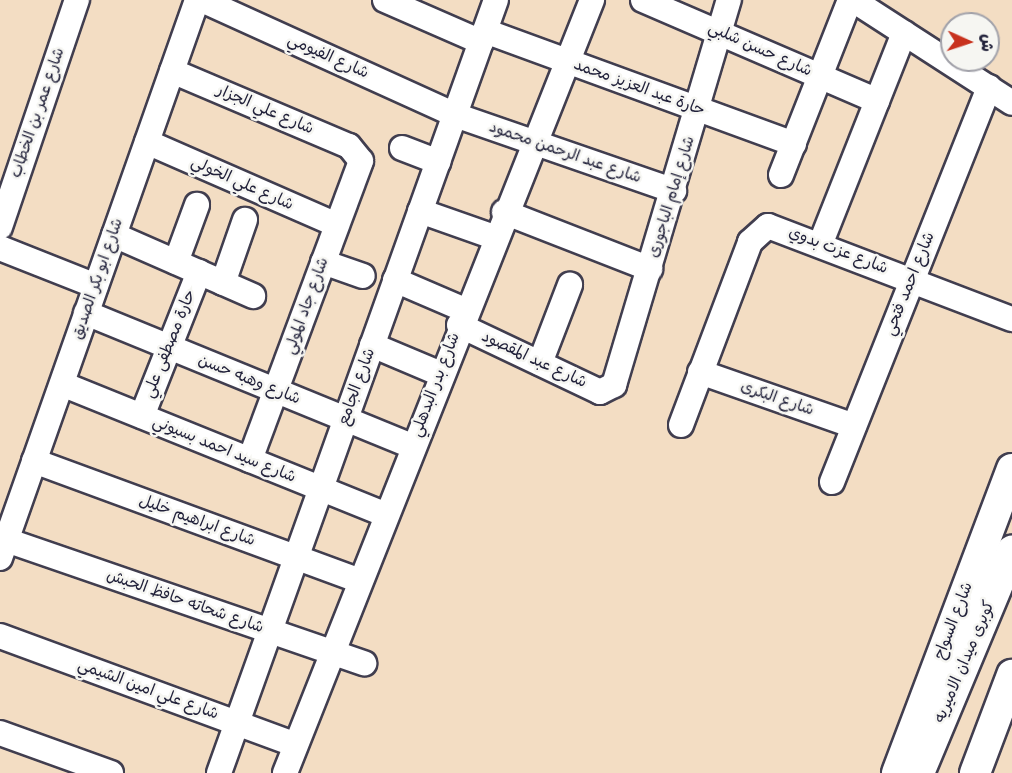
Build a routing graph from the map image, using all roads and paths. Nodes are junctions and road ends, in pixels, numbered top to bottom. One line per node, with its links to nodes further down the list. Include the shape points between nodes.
1 (77, 0): 33 (street, شارع عمر بن الخطاب)
2 (199, 0): 13 (street, شارع ابو بكر الصديق); 19 (street, شارع الفيومي)
3 (385, 0): 11 (street, حارة عبد العزيز محمد)
4 (496, 0): 11 (street, شارع الجامع)
5 (592, 0): 12 (street, شارع بدر البدهلي)
6 (642, 0): 9 (street, شارع حسن شلبي)
7 (729, 0): 9 (street, شارع إمام الباجورى)
8 (851, 0): 10 (street); 14 (street)
9 (717, 30): 14 (street, شارع حسن شلبي); 18 (street, شارع إمام الباجورى)
10 (904, 33): 15 (street); 16 (street)
11 (483, 37): 12 (street, حارة عبد العزيز محمد); 19 (street, شارع الجامع)
12 (566, 61): 18 (street, حارة عبد العزيز محمد); 21 (street, شارع بدر البدهلي)
13 (172, 71): 20 (street, شارع ابو بكر الصديق); 24 (street, شارع علي الجزار)
14 (821, 77): 16 (street, شارع حسن شلبي); 22 (street)
15 (989, 87): 17 (street); 44 (street, شارع احمد فتحي)
16 (877, 101): 36 (street)
17 (1012, 103)
18 (697, 109): 22 (street, حارة عبد العزيز محمد); 27 (street, شارع إمام الباجورى)
19 (455, 115): 21 (street, شارع عبد الرحمن محمود); 25 (street, شارع الجامع)
20 (147, 142): 32 (street, شارع علي الخولي); 34 (street, شارع ابو بكر الصديق)
21 (532, 142): 27 (street, شارع عبد الرحمن محمود); 30 (street, شارع بدر البدهلي)
22 (794, 144): 26 (street)
23 (402, 148): 25 (street)
24 (357, 152): 32 (street, شارع جاد المولي, via 361,161)
25 (438, 162): 29 (street, شارع الجامع)
26 (781, 175)
27 (675, 191): 40 (street, شارع إمام الباجورى)
28 (197, 205): 38 (street)
29 (420, 211): 35 (street); 43 (street, شارع الجامع)
30 (504, 212): 35 (street, شارع بدر البدهلي); 40 (street)
31 (245, 220): 45 (street)
32 (337, 225): 39 (street, شارع جاد المولي)
33 (0, 227)
34 (114, 235): 38 (street); 46 (street, شارع ابو بكر الصديق)
35 (494, 237): 50 (street, شارع بدر البدهلي)
36 (820, 245): 44 (street, شارع عزت بدوي); 55 (street, شارع عزت بدوي, via 768,226 756,231)
37 (0, 248): 46 (street)
38 (176, 262): 41 (street)
39 (323, 262): 42 (street); 58 (street, شارع جاد المولي)
40 (650, 269): 59 (street, شارع إمام الباجورى)
41 (199, 272): 45 (street); 53 (street, حارة مصطفى علي)
42 (363, 276)
43 (395, 280): 50 (street, شارع عبد المقصود); 52 (street, شارع الجامع)
44 (912, 280): 51 (street, شارع عزت بدوي); 63 (street, شارع احمد فتحي)
45 (223, 283): 48 (street)
46 (96, 285): 49 (street, شارع ابو بكر الصديق)
47 (570, 285): 54 (street)
48 (253, 296)
49 (86, 313): 53 (street, شارع وهبه حسن); 57 (street, شارع ابو بكر الصديق)
50 (462, 318): 54 (street, شارع عبد المقصود); 56 (street, شارع بدر البدهلي)
51 (1012, 319)
52 (372, 345): 56 (street); 61 (street, شارع الجامع)
53 (169, 347): 58 (street, شارع وهبه حسن); 60 (street, حارة مصطفى علي)
54 (540, 363): 59 (street, شارع عبد المقصود)
55 (700, 372): 62 (street, شارع عزت بدوي); 63 (street, شارع البكرى)
56 (441, 374): 64 (street, شارع بدر البدهلي)
57 (62, 384): 60 (street, شارع سيد احمد بسيوني); 66 (street, شارع ابو بكر الصديق)
58 (276, 390): 61 (street, شارع وهبه حسن); 65 (street, شارع جاد المولي)
59 (609, 392)
60 (142, 417): 65 (street, شارع سيد احمد بسيوني)
61 (346, 419): 64 (street, شارع وهبه حسن); 69 (street, شارع الجامع)
62 (681, 425)
63 (854, 426): 68 (street, شارع احمد فتحي)
64 (412, 446): 70 (street, شارع بدر البدهلي)
65 (250, 460): 69 (street, شارع سيد احمد بسيوني)
66 (34, 461): 71 (street, شارع ابو بكر الصديق); 73 (street, شارع ابراهيم خليل)
67 (1012, 469): 86 (main road, شارع السواح)
68 (832, 482)
69 (321, 489): 70 (street, شارع سيد احمد بسيوني); 73 (street, شارع الجامع)
70 (386, 515): 74 (street, شارع بدر البدهلي)
71 (3, 549): 75 (street, شارع شحاته حافظ الحبش)
72 (1012, 551): 87 (main road, كوبرى ميدان الاميريه)
73 (296, 557): 74 (street, شارع ابراهيم خليل); 75 (street, شارع الجامع)
74 (360, 581): 77 (street, شارع بدر البدهلي)
75 (270, 631): 77 (street, شارع شحاته حافظ الحبش); 80 (street, شارع الجامع)
76 (0, 636): 80 (street, شارع علي امين الشيمي)
77 (331, 652): 78 (street, شارع شحاته حافظ الحبش); 82 (street, شارع بدر البدهلي)
78 (364, 663)
79 (1012, 675): 88 (main road)
80 (237, 723): 82 (street, شارع علي امين الشيمي); 84 (street, شارع الجامع)
81 (0, 733): 83 (street)
82 (296, 745): 85 (street, شارع بدر البدهلي)
83 (111, 773)
84 (219, 773)
85 (285, 773)
86 (897, 773)
87 (919, 773)
88 (975, 773)

